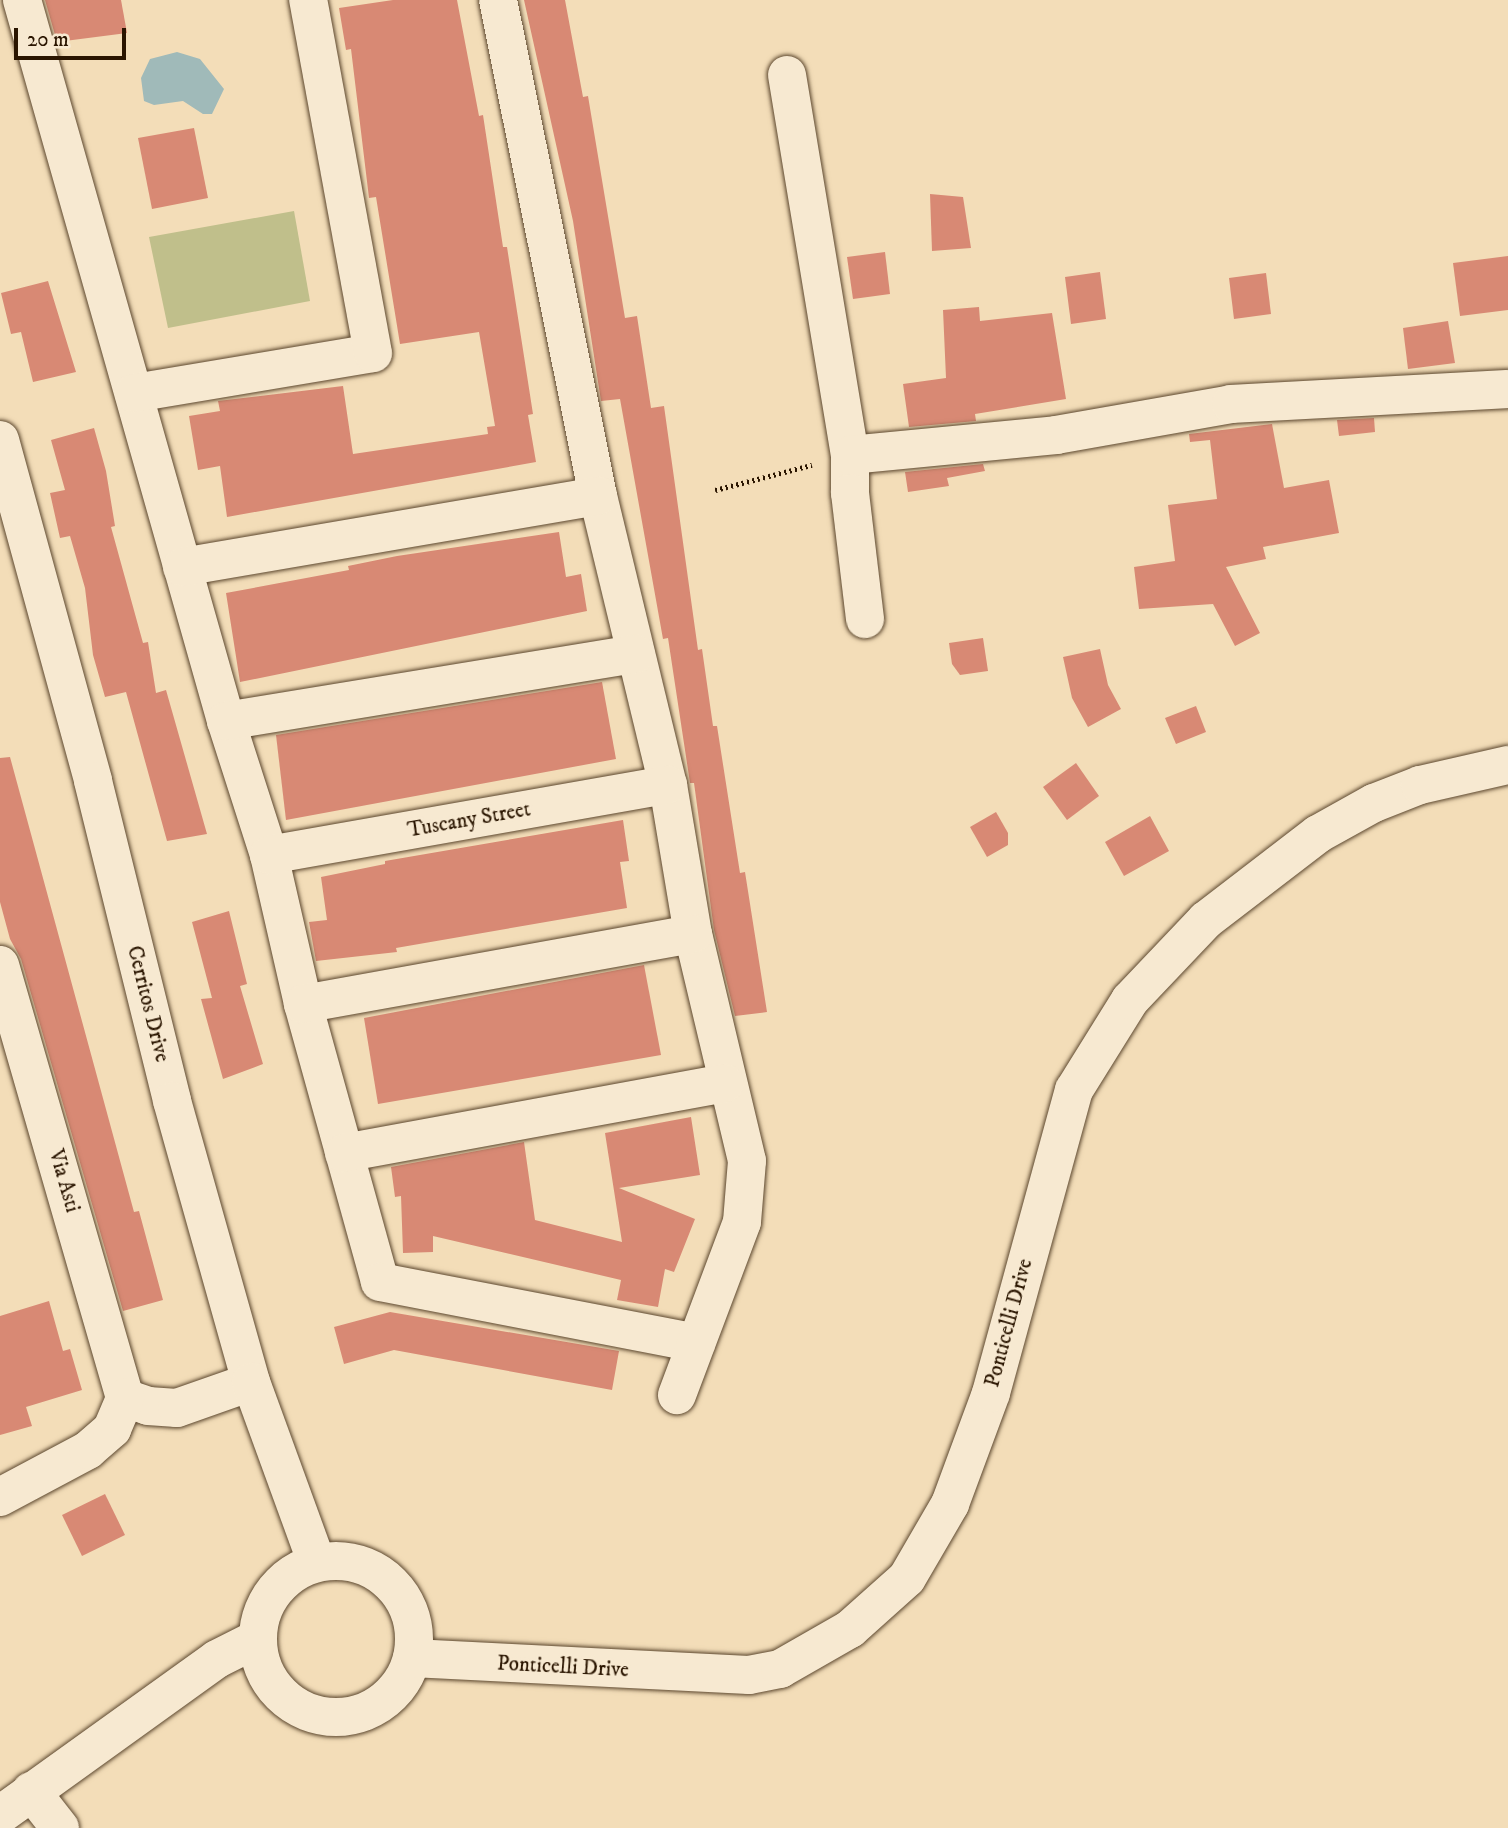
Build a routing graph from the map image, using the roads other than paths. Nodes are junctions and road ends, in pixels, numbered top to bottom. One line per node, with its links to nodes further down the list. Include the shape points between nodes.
1 (22, 0): 6 (street)
2 (308, 0): 6 (street, via 373,353)
3 (498, 0): 9 (street)
4 (787, 75): 8 (street)
5 (1508, 388): 8 (street, via 1231,404 1056,435)
6 (134, 393): 10 (street)
7 (0, 440): 23 (street, Cerritos Drive, via 93,781 172,1101)
8 (850, 455): 11 (street)
9 (598, 496): 10 (street); 12 (street)
10 (182, 567): 13 (street)
11 (864, 619)
12 (636, 654): 13 (street); 15 (street)
13 (226, 721): 16 (street)
14 (1508, 765): 29 (street, Ponticelli Drive, via 1420,785 1374,803 1318,834 1206,920 1130,1000 1074,1090 991,1393 950,1504 907,1578 850,1629 780,1669 750,1675)
15 (668, 785): 16 (street, Tuscany Street); 17 (street)
16 (269, 855): 19 (street)
17 (693, 934): 19 (street); 20 (street)
18 (0, 965): 25 (street, Via Asti)
19 (303, 1004): 21 (street)
20 (725, 1083): 21 (street); 22 (street, via 747,1161 742,1222)
21 (344, 1153): 22 (street, via 380,1282)
22 (696, 1343): 24 (street)
23 (251, 1381): 25 (street, via 177,1408 148,1406); 27 (street, Cerritos Drive)
24 (677, 1395)
25 (125, 1398): 26 (street, via 112,1429 88,1450)
26 (0, 1497)
27 (316, 1561): 28 (street, via 289,1576 272,1593 261,1615); 29 (street, via 357,1564 379,1574 397,1590 409,1611)
28 (259, 1651): 29 (street, via 273,1686 290,1704 313,1715 338,1718 363,1713 385,1701 402,1682); 30 (street, via 217,1659 173,1695 88,1748)
29 (412, 1658)
30 (32, 1791): 31 (street); 32 (street)
31 (4, 1819)
32 (60, 1828)

